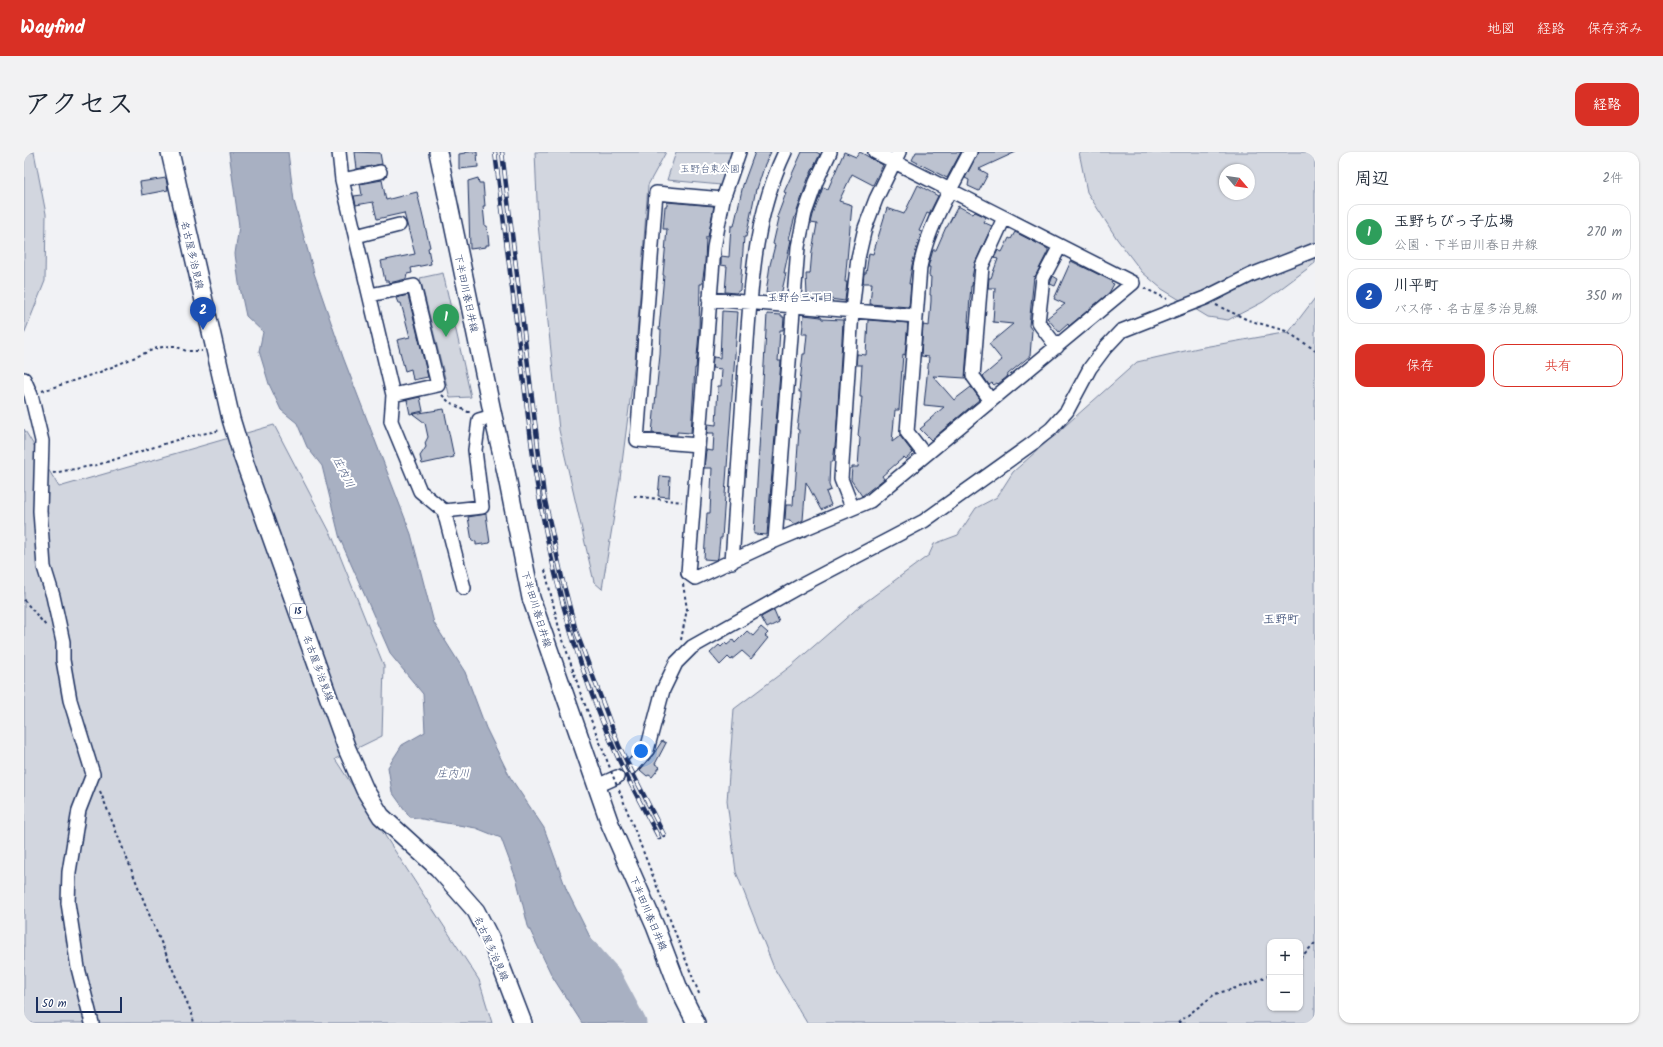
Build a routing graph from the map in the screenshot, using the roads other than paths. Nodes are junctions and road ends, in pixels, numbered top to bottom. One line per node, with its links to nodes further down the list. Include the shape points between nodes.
1 (170, 152): 41 (main road, 名古屋多治見線 / 15, via 233,426 348,749 365,790 382,816 438,868 476,911 491,940)
2 (339, 152): 11 (street)
3 (438, 152): 29 (main road, 下半田川春日井線)
4 (739, 152): 13 (street)
5 (785, 152): 21 (street, via 762,214)
6 (830, 152): 22 (street, via 805,213 798,247)
7 (875, 152): 9 (street)
8 (970, 152): 12 (street)
9 (897, 157): 12 (street); 23 (street, via 865,228 858,258)
10 (380, 172): 11 (street)
11 (342, 180): 16 (street)
12 (950, 190): 14 (street); 24 (street, via 924,249)
13 (723, 199): 20 (street, via 714,248); 30 (street, via 656,193 637,440)
14 (1004, 218): 17 (street); 28 (street, via 982,266 973,376)
15 (399, 226): 16 (street)
16 (356, 236): 19 (street)
17 (1060, 246): 25 (street, via 1043,278 1038,322); 25 (street, via 1133,283)
18 (1315, 250): 37 (street, via 1251,275 1205,298 1121,330 1090,368 1067,411 1051,430 924,521 692,647 676,663 663,690 647,750)
19 (370, 295): 27 (street); 27 (street, via 414,286 438,385)
20 (709, 299): 21 (street); 30 (street)
21 (750, 301): 22 (street); 35 (street)
22 (793, 305): 23 (street); 34 (street)
23 (852, 311): 24 (street); 32 (street, via 841,479)
24 (916, 316): 31 (street, via 907,432)
25 (1057, 347): 28 (street)
26 (24, 379): 40 (street, via 31,395 42,441 40,511 44,567 63,642 63,660 70,700 93,774 79,810 69,872 68,903 78,968)
27 (393, 395): 33 (street, via 391,421 420,491)
28 (991, 401): 31 (street)
29 (486, 418): 33 (street, via 475,450 482,507); 39 (main road, 下半田川春日井線, via 506,472 531,598)
30 (698, 445): 35 (street, via 688,573 695,578)
31 (925, 455): 32 (street, via 870,500)
32 (852, 508): 34 (street)
33 (444, 511): 36 (street)
34 (775, 541): 35 (street)
35 (732, 562)
36 (464, 588)
37 (633, 766)
38 (615, 778): 39 (street)
39 (597, 786): 42 (main road, 下半田川春日井線, via 610,824 655,926 679,989)
40 (92, 1023)
41 (523, 1023)
42 (696, 1023)

